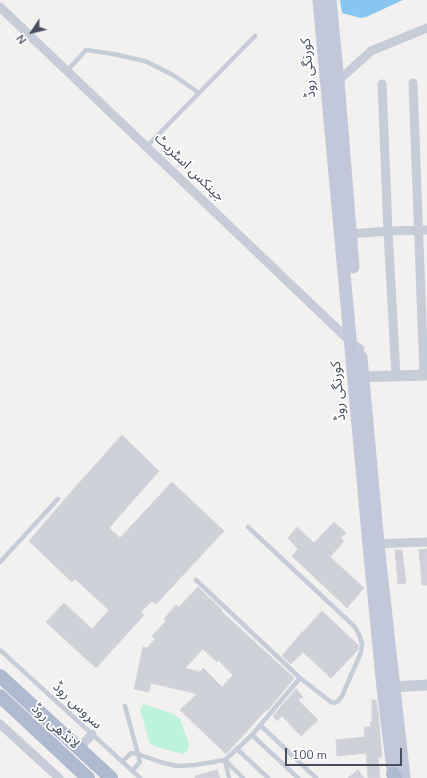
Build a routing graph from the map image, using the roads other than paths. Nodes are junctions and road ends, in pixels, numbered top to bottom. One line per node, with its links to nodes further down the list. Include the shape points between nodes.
1 (319, 0): 4 (main road, کورنگی روڈ)
2 (330, 0): 4 (main road, کورنگی روڈ)
3 (0, 7): 7 (street, جینکس اسٹریٹ)
4 (327, 20): 8 (main road, کورنگی روڈ); 12 (main road, کورنگی روڈ)
5 (427, 28): 8 (street, via 371,51)
6 (255, 36): 11 (lane)
7 (67, 71): 11 (lane, via 86,50 113,54 145,61 173,75); 13 (street, جینکس اسٹریٹ)
8 (338, 81): 12 (main road, کورنگی روڈ)
9 (413, 83): 14 (street)
10 (382, 84): 15 (street)
11 (199, 93): 13 (lane)
12 (334, 98): 16 (main road, کورنگی روڈ); 17 (main road, کورنگی روڈ)
13 (146, 147): 17 (street, جینکس اسٹریٹ)
14 (422, 230): 15 (street); 18 (street)
15 (388, 231): 16 (street); 19 (street)
16 (350, 234): 17 (main road, کورنگی روڈ)
17 (355, 345): 20 (main road, کورنگی روڈ)
18 (425, 375): 19 (street)
19 (396, 376): 20 (street)
20 (358, 377): 24 (main road, کورنگی روڈ)
21 (58, 499): 25 (lane)
22 (248, 527): 29 (lane, via 354,626 360,637 360,657 338,701 331,702)
23 (427, 542): 24 (street)
24 (373, 544): 31 (main road, کورنگی روڈ); 44 (main road, کورنگی روڈ, via 383,688)
25 (0, 562)
26 (196, 580): 29 (lane)
27 (0, 650): 36 (lane, سروس روڈ)
28 (0, 676): 38 (main road, لانڈھی روڈ)
29 (300, 678): 35 (lane)
30 (427, 685): 31 (street)
31 (393, 687): 44 (main road, کورنگی روڈ)
32 (0, 696): 46 (main road, لانڈھی روڈ)
33 (125, 706): 40 (lane)
34 (0, 724): 45 (street)
35 (260, 725): 37 (lane); 53 (lane)
36 (92, 734): 38 (street); 42 (lane, سروس روڈ)
37 (252, 735): 39 (lane); 52 (lane)
38 (79, 749): 47 (main road, لانڈھی روڈ)
39 (237, 749): 41 (lane); 51 (lane)
40 (138, 754): 41 (lane, via 177,766); 42 (lane, via 131,753); 43 (lane, via 140,762)
41 (225, 760): 49 (lane); 50 (lane)
42 (122, 762): 43 (lane, سروس روڈ)
43 (132, 771): 48 (lane, سروس روڈ)
44 (399, 777)
45 (59, 778)
46 (88, 778)
47 (111, 778)
48 (140, 778)
49 (229, 778)
50 (243, 778)
51 (268, 778)
52 (298, 778)
53 (316, 778)

